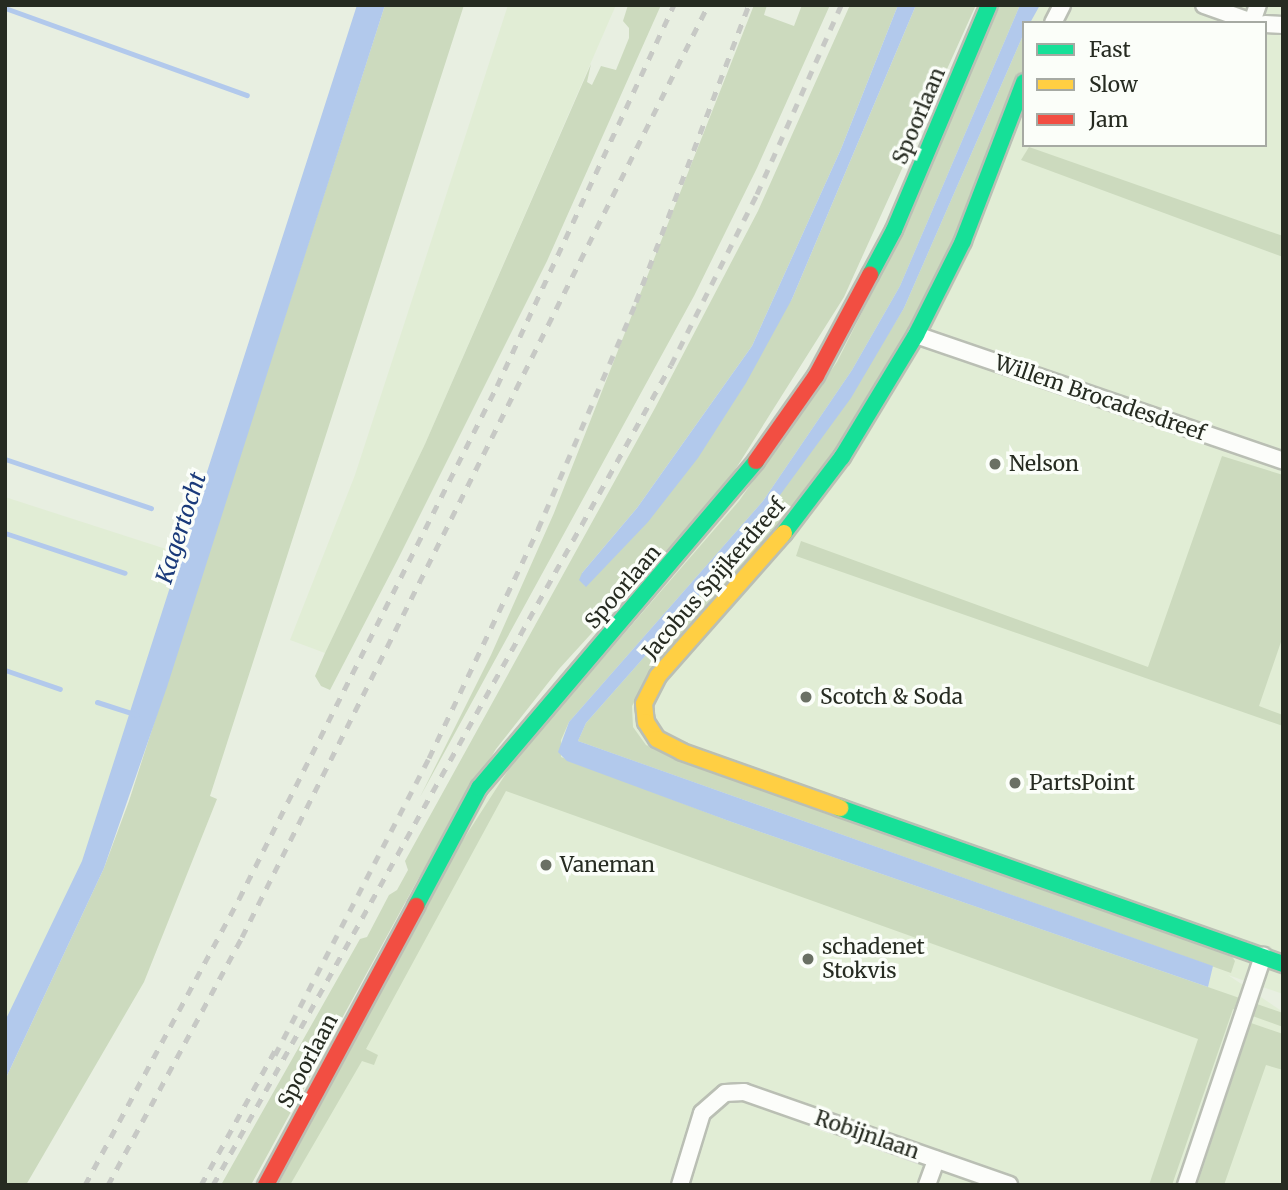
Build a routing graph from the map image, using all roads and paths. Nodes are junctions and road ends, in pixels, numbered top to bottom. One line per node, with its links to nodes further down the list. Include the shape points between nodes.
1 (989, 5): 12 (street, Spoorlaan, via 894,230 816,376 736,489 479,788)
2 (1062, 5): 4 (street)
3 (1204, 5): 5 (street)
4 (1054, 21)
5 (1251, 21)
6 (1022, 87): 7 (street, Jacobus Spijkerdreef, via 962,241)
7 (916, 335): 8 (street, Willem Brocadesdreef); 9 (street, Jacobus Spijkerdreef, via 842,457 658,676 645,704 646,722 657,739 682,752)
8 (1283, 461)
9 (1263, 956): 10 (street, Jacobus Spijkerdreef); 16 (street)
10 (1283, 964)
11 (936, 1160): 13 (street, Robijnlaan, via 744,1092 725,1093 702,1113); 14 (street); 15 (street, Robijnlaan)
12 (266, 1185)
13 (680, 1185)
14 (927, 1185)
15 (1009, 1185)
16 (1186, 1185)

